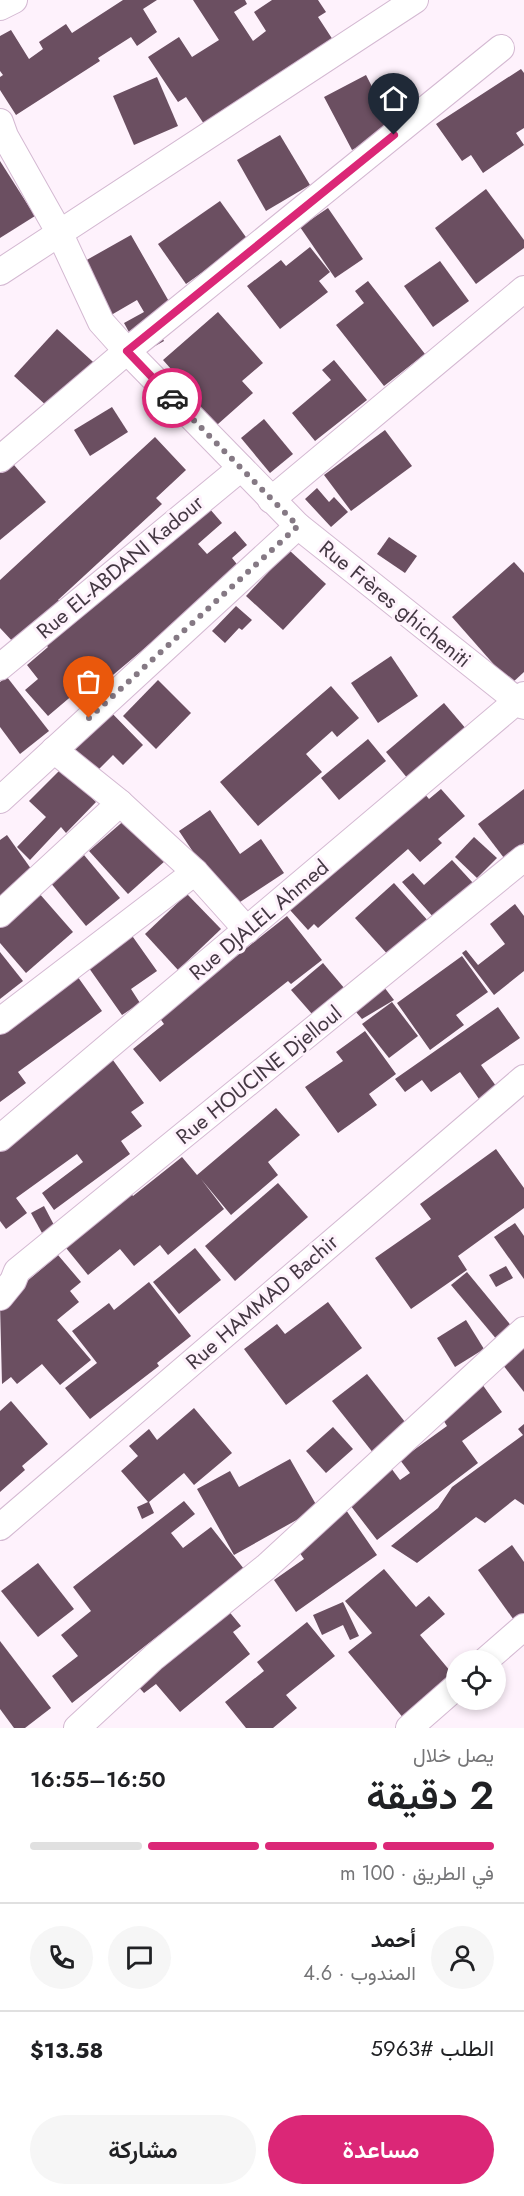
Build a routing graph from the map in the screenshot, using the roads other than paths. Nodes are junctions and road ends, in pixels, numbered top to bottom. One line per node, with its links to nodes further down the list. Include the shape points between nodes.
1 (14, 0): 3 (street)
2 (415, 0): 6 (street)
3 (0, 8)
4 (501, 48): 9 (street)
5 (0, 122): 6 (street, Rue Frères ghicheniti)
6 (59, 232): 7 (street); 9 (street, Rue Frères ghicheniti, via 100,322)
7 (0, 272)
8 (524, 289): 12 (street)
9 (127, 351): 10 (street); 11 (street, Rue Frères ghicheniti)
10 (0, 459)
11 (241, 468): 12 (street, Rue Frères ghicheniti); 14 (street, Rue EL-ABDANI Kadour)
12 (271, 500): 13 (street, Rue Frères ghicheniti)
13 (298, 526): 15 (street, Rue Frères ghicheniti); 16 (street)
14 (0, 667)
15 (522, 701): 22 (street, Rue DJALEL Ahmed)
16 (54, 750): 17 (street); 18 (street)
17 (0, 800)
18 (120, 803): 20 (street); 21 (street)
19 (524, 858): 26 (street, Rue HOUCINE Djelloul, via 17,1271)
20 (195, 872): 22 (street); 23 (street)
21 (0, 914)
22 (247, 930): 25 (street, Rue DJALEL Ahmed)
23 (0, 1021)
24 (524, 1078): 28 (street, Rue HAMMAD Bachir)
25 (0, 1138)
26 (0, 1297)
27 (524, 1330): 32 (street, via 266,1567 154,1657)
28 (0, 1527)
29 (524, 1627): 30 (street)
30 (498, 1650)
31 (446, 1696): 33 (street)
32 (77, 1728)
33 (409, 1728)

